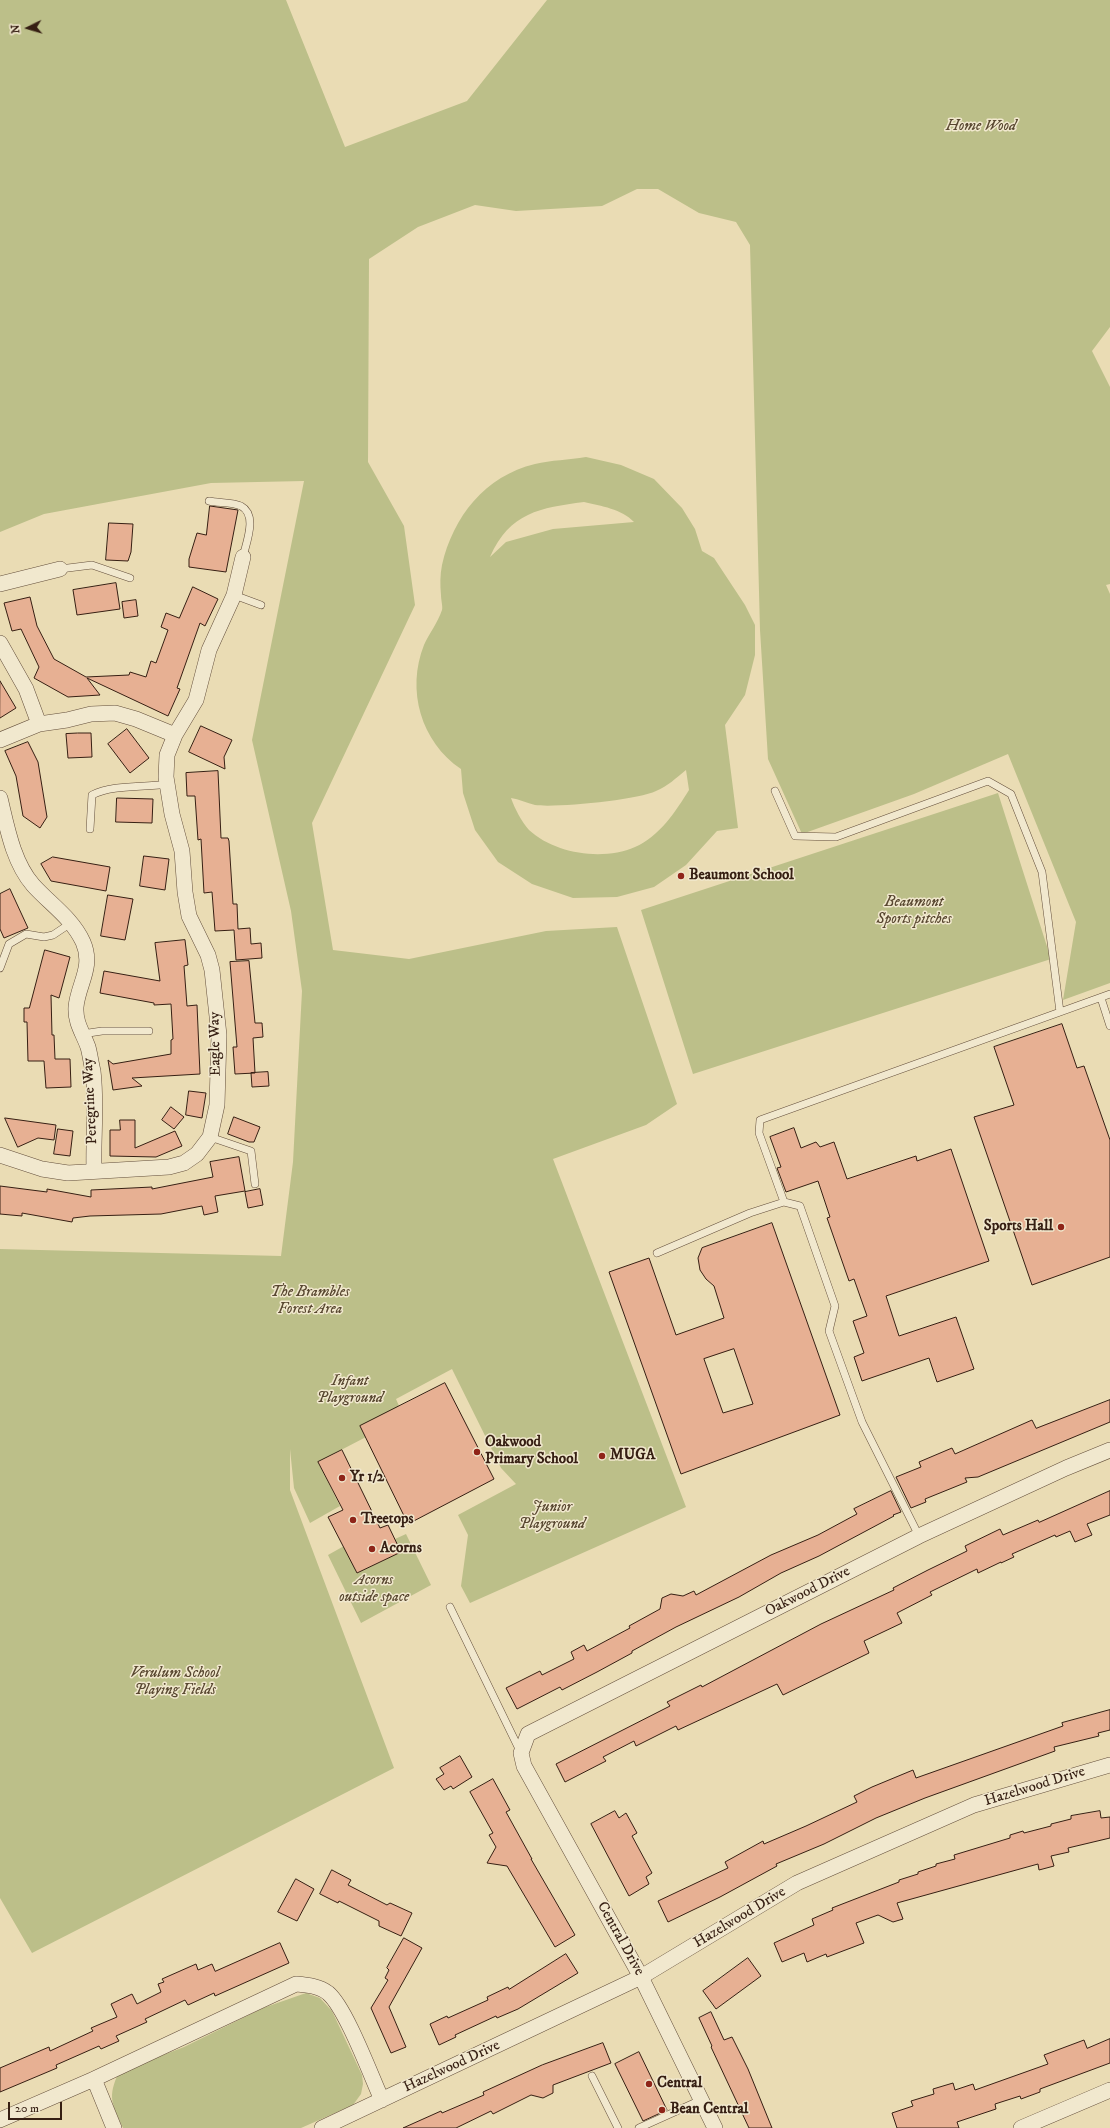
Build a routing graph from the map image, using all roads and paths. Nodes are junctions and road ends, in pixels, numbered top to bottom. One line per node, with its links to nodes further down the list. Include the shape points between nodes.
1 (209, 501): 2 (lane, via 240,506 246,510 251,520)
2 (243, 556): 6 (street, Eagle Way)
3 (60, 569): 4 (lane, via 92,565); 5 (street)
4 (130, 578)
5 (0, 584)
6 (234, 595): 7 (lane); 10 (street, Eagle Way, via 209,650 196,700)
7 (261, 605)
8 (0, 643): 9 (street, via 26,689)
9 (39, 724): 10 (street, via 115,712); 11 (street)
10 (175, 736): 12 (street, Eagle Way, via 167,755)
11 (0, 740)
12 (167, 784): 15 (lane, via 147,788 105,788 92,795); 24 (street, Eagle Way, via 182,851 185,892 190,916 212,970 218,1034 217,1104)
13 (775, 791): 20 (lane, via 796,836 836,836 988,781 1011,794 1042,872)
14 (0, 798): 16 (street, Peregrine Way, via 17,858 33,885)
15 (90, 829)
16 (71, 924): 17 (lane, via 53,935 44,937 26,934 9,944); 23 (street, Peregrine Way, via 83,942 87,957 85,980 76,1006 77,1023)
17 (0, 968)
18 (1110, 994): 19 (lane)
19 (1101, 998): 20 (lane); 21 (lane)
20 (1060, 1012): 28 (lane, via 760,1120 759,1133)
21 (1110, 1026)
22 (149, 1031): 23 (lane, via 102,1031)
23 (82, 1034): 26 (street, Peregrine Way, via 88,1047 93,1072)
24 (210, 1136): 26 (street, Eagle Way, via 197,1154 184,1163 169,1167); 27 (lane, via 251,1150)
25 (0, 1155): 26 (street, Eagle Way, via 42,1169 68,1173)
26 (94, 1171)
27 (255, 1184)
28 (784, 1202): 29 (lane, via 750,1213); 31 (lane, via 800,1206 835,1306 829,1331 862,1422)
29 (657, 1253)
30 (1110, 1450): 31 (street, Oakwood Drive)
31 (919, 1536): 33 (street, Oakwood Drive, via 528,1734)
32 (450, 1607): 33 (lane)
33 (521, 1753): 35 (street, Central Drive, via 524,1766)
34 (1110, 1765): 35 (street, Hazelwood Drive, via 974,1805 797,1883)
35 (641, 1977): 39 (street, Hazelwood Drive); 40 (street, Central Drive)
36 (592, 2076): 44 (lane)
37 (94, 2079): 39 (street, via 296,1984 311,1985 328,1993 342,2011); 41 (street); 42 (street)
38 (1110, 2090): 47 (street)
39 (382, 2100): 43 (street, Hazelwood Drive)
40 (701, 2100): 45 (lane); 46 (street, Central Drive)
41 (0, 2120)
42 (114, 2128)
43 (322, 2128)
44 (618, 2128)
45 (639, 2128)
46 (715, 2128)
47 (1021, 2128)

